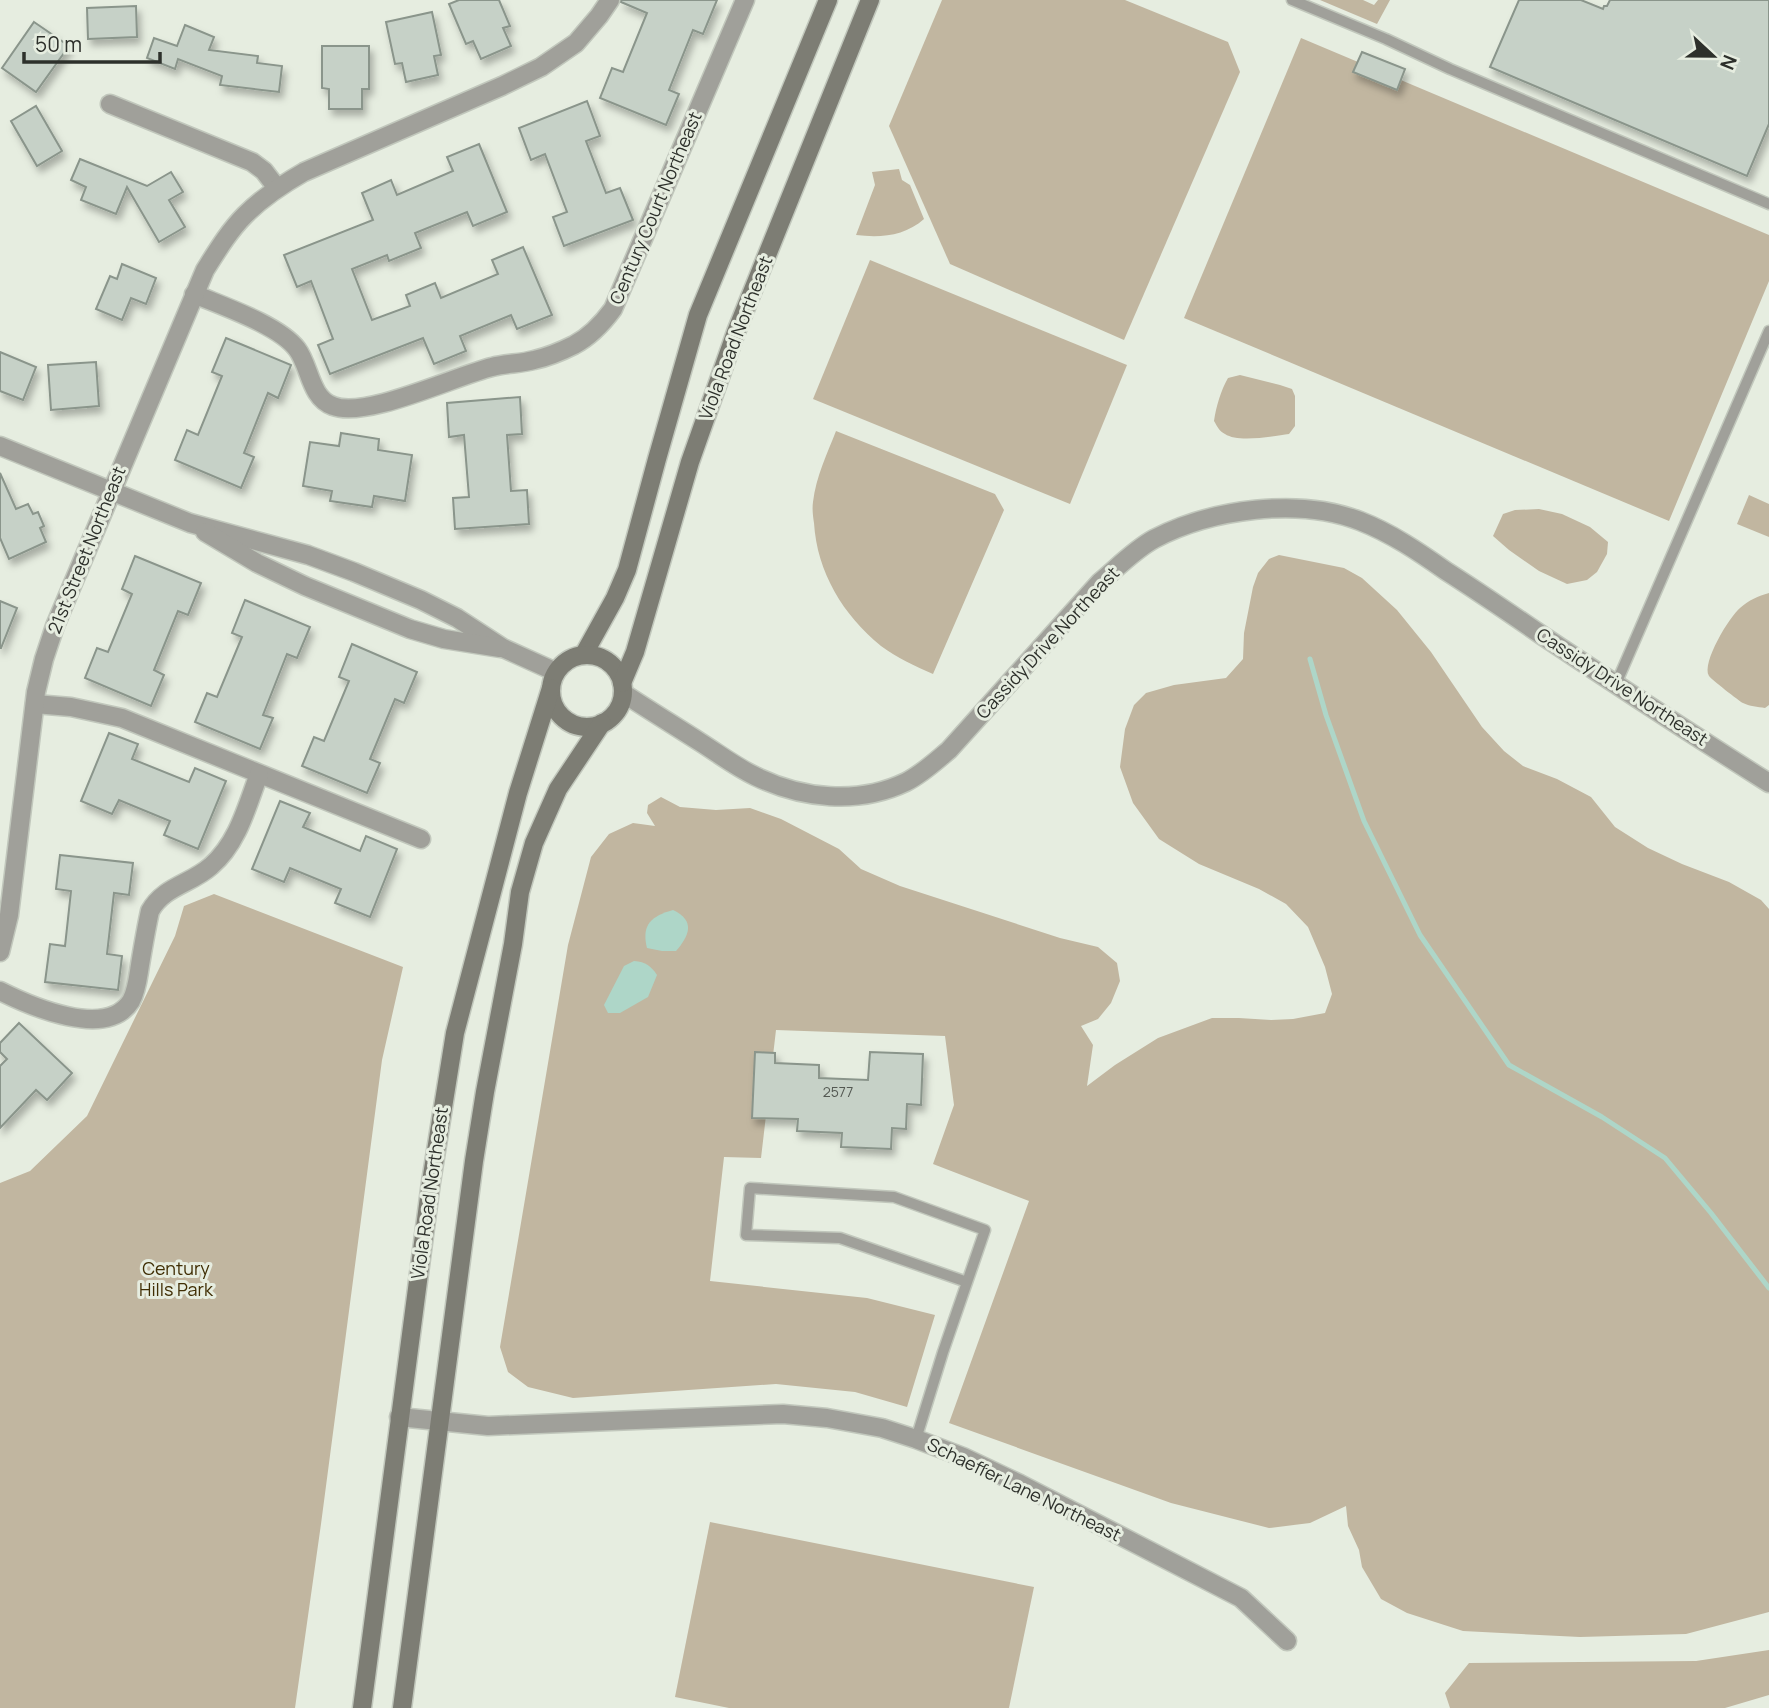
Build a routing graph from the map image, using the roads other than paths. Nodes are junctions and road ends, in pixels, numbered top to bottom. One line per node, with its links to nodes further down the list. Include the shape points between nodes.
1 (610, 0): 7 (street, via 576,43 541,67)
2 (745, 0): 9 (street, Century Court Northeast, via 613,309 595,331 574,345 369,407 344,409 317,395 299,352 285,337)
3 (828, 0): 15 (main road, Viola Road Northeast, via 698,315 627,570)
4 (870, 0): 18 (main road, Viola Road Northeast, via 736,332 690,462)
5 (1292, 0): 8 (lane)
6 (110, 104): 7 (street, via 252,162)
7 (277, 188): 9 (street, 21st Street Northeast, via 225,239)
8 (1769, 204)
9 (194, 294): 12 (street, 21st Street Northeast)
10 (1769, 331): 17 (lane)
11 (0, 446): 12 (street)
12 (111, 492): 13 (street); 19 (street, 21st Street Northeast, via 55,626)
13 (190, 523): 14 (street, via 354,572 457,618); 14 (street, via 257,563 410,629)
14 (503, 648): 16 (street)
15 (584, 654): 16 (main road, via 565,662); 18 (main road, via 613,665)
16 (553, 680): 20 (main road, via 551,699 561,717 579,726); 27 (main road, Viola Road Northeast, via 455,1033)
17 (1616, 684): 18 (street, Cassidy Drive Northeast, via 1387,533 1333,512 1271,509 1238,511 1153,540 1101,582 949,750 928,768 885,790 839,797 782,788 753,775); 22 (street, Cassidy Drive Northeast)
18 (623, 688): 20 (main road, via 616,713)
19 (34, 704): 21 (street, via 111,714); 24 (street, 21st Street Northeast, via 9,915)
20 (603, 723): 28 (main road, via 558,789 534,843 520,892 476,1150)
21 (259, 774): 23 (street); 25 (street, via 238,829 220,858 155,902 136,987 126,1008 104,1018 81,1018 41,1010)
22 (1769, 783)
23 (421, 839)
24 (0, 952)
25 (0, 992)
26 (967, 1282): 26 (lane, via 840,1238 746,1235 750,1188 894,1197 985,1230); 29 (lane)
27 (399, 1418): 28 (street, Schaeffer Lane Northeast); 31 (main road, Viola Road Northeast)
28 (440, 1423): 29 (street, Schaeffer Lane Northeast, via 488,1426 783,1414 882,1428); 32 (main road)
29 (916, 1439): 30 (street, Schaeffer Lane Northeast, via 1020,1484 1241,1598)
30 (1287, 1641)
31 (362, 1708)
32 (402, 1708)

